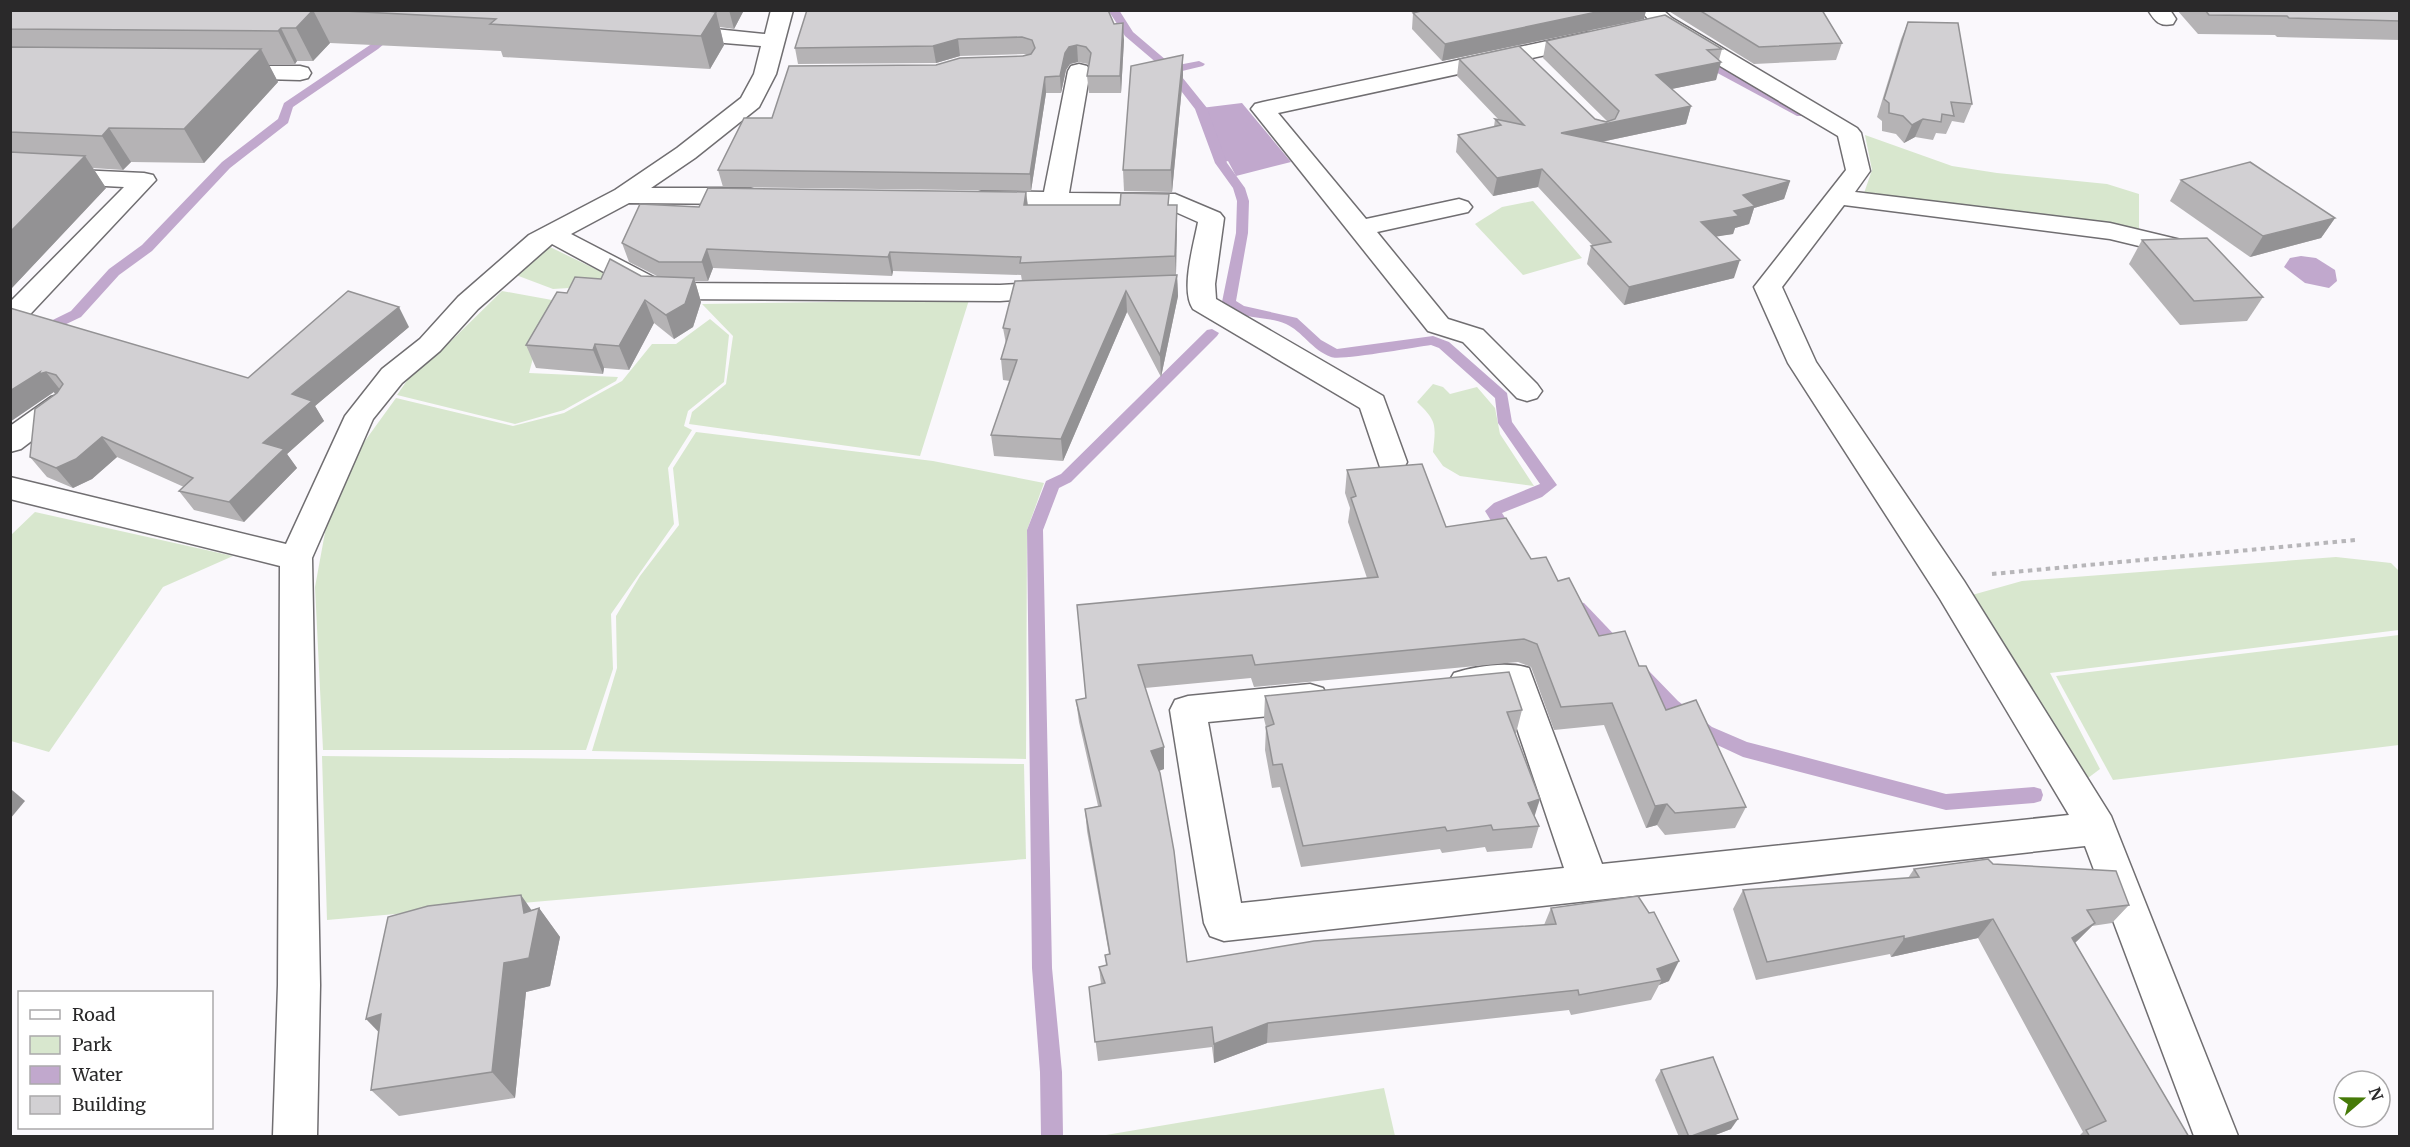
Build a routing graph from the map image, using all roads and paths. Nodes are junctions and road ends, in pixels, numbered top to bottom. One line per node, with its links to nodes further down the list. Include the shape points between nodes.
1 (782, 10): 5 (street)
2 (1652, 20): 12 (street, via 1849,133 1858,171)
3 (657, 30): 5 (street)
4 (1609, 34): 16 (street, via 1529,61 1263,109)
5 (773, 41): 10 (street, via 777,74 751,102)
6 (1079, 71): 14 (street)
7 (208, 73): 8 (street)
8 (300, 73)
9 (10, 174): 20 (street, via 144,180)
10 (624, 195): 11 (street); 17 (street)
11 (768, 196)
12 (1838, 197): 18 (street, via 2109,231); 28 (street, via 1768,287 1802,363)
13 (959, 199): 14 (street)
14 (1055, 200): 24 (street, via 1175,202 1211,218 1189,285 1203,303 1373,403)
15 (1459, 207): 16 (street)
16 (1360, 228): 21 (street, via 1438,325 1473,336)
17 (552, 234): 19 (street, via 660,291 1000,293); 27 (street, via 538,241 468,303 430,345 392,376 360,416)
18 (2172, 246)
19 (1083, 289)
20 (10, 319)
21 (1527, 391)
22 (61, 404): 23 (street)
23 (10, 442)
24 (1392, 462)
25 (10, 488): 27 (street)
26 (2356, 540): 28 (path, via 1995,573)
27 (296, 558): 33 (street, via 299,985)
28 (1952, 591): 31 (street)
29 (1435, 686): 32 (street, via 1517,678)
30 (1341, 695): 32 (street, via 1188,710 1224,923)
31 (2097, 828): 32 (street); 34 (street)
32 (1589, 883)
33 (295, 1137)
34 (2216, 1137)

